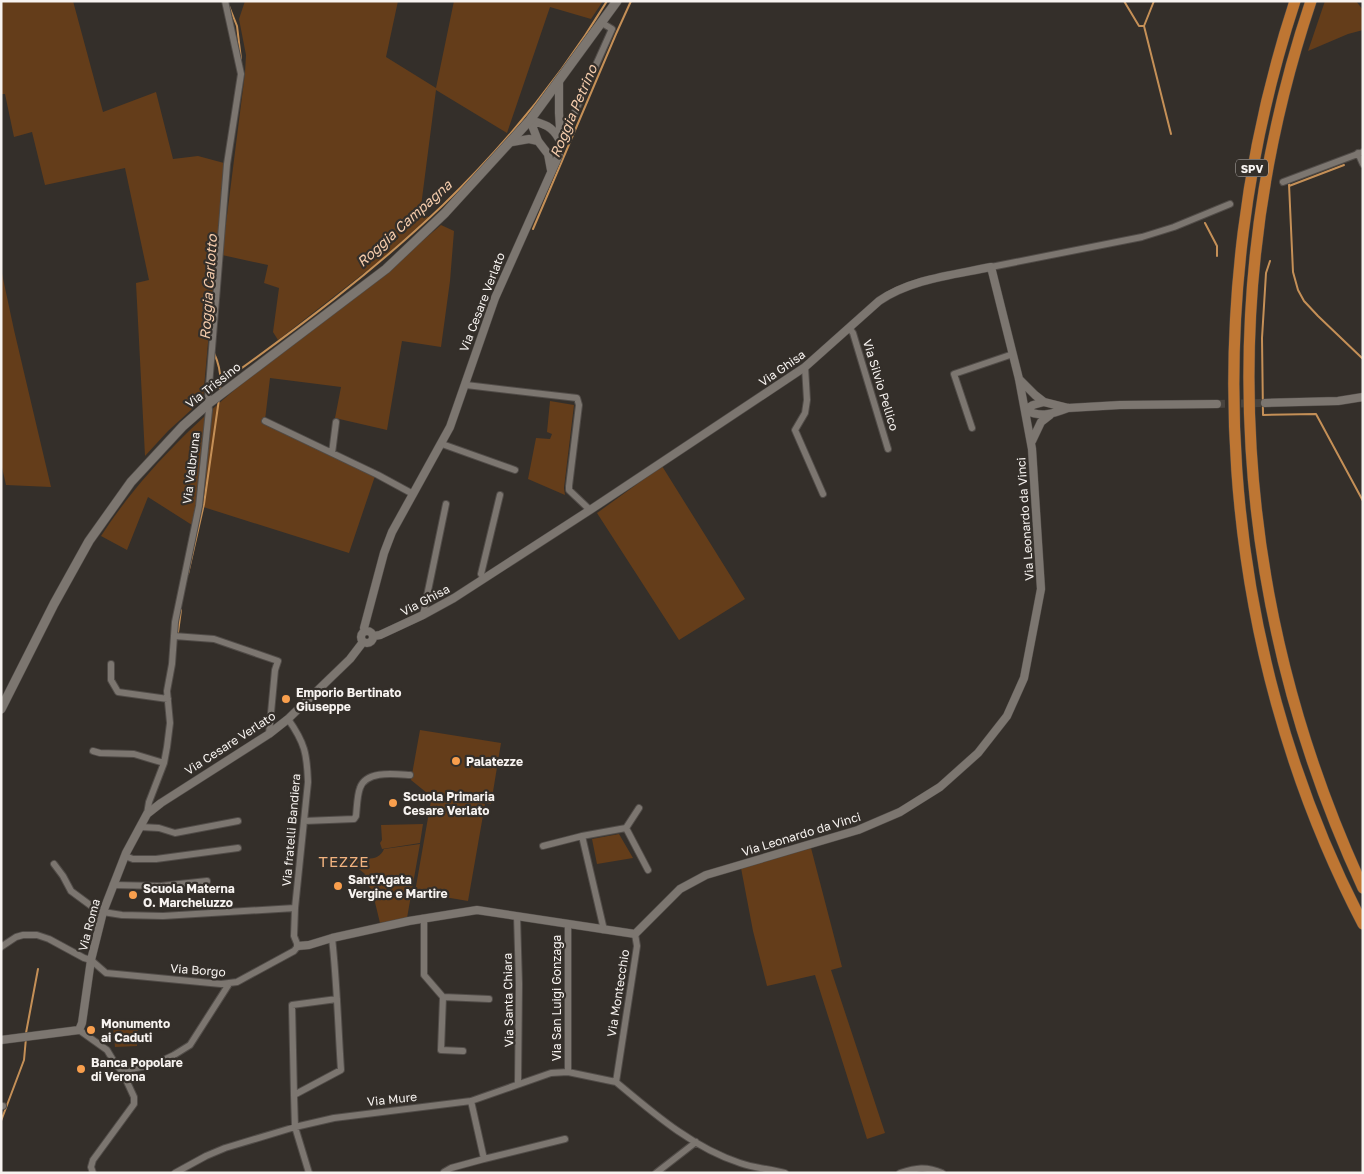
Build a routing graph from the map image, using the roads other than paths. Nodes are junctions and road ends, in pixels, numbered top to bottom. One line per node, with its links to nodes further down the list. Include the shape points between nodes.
1 (225, 1): 25 (street, Via Valbruna, via 241,74 227,164)
2 (617, 1): 5 (main road)
3 (1295, 1): 78 (highway, SPV, via 1270,84 1250,180 1239,263 1234,339 1238,490 1248,568 1278,706 1304,787 1334,863)
4 (1311, 1): 72 (highway, SPV, via 1269,164 1256,245 1249,338 1252,467 1271,609 1287,680 1305,743)
5 (602, 23): 6 (main road); 10 (street, Via Cesare Verlato, via 612,29)
6 (559, 81): 7 (main road); 10 (street, Via Cesare Verlato)
7 (530, 120): 8 (street); 9 (main road); 10 (street, via 555,131)
8 (538, 141): 9 (street); 13 (street, via 551,161)
9 (512, 142): 25 (main road, Via Trissino, via 386,269)
10 (561, 143): 13 (street, Via Cesare Verlato)
11 (1360, 152): 12 (street); 14 (street)
12 (1363, 164)
13 (551, 172): 21 (street, Via Cesare Verlato, via 492,306)
14 (1283, 182)
15 (1230, 204): 16 (street, Via Ghisa, via 1174,227 1117,244)
16 (991, 267): 17 (street, Via Ghisa, via 901,288 879,301); 18 (street, Via Leonardo da Vinci)
17 (849, 328): 19 (street, Via Ghisa); 35 (street, Via Silvio Pellico)
18 (1013, 354): 20 (street, Via Leonardo da Vinci); 32 (street, via 954,374)
19 (805, 367): 39 (street, via 805,413 795,430); 42 (street, Via Ghisa)
20 (1019, 379): 23 (street); 28 (street, Via Leonardo da Vinci)
21 (466, 385): 34 (street, Via Cesare Verlato); 42 (street, via 577,398 579,405 569,490)
22 (1363, 397): 24 (street)
23 (1044, 402): 27 (street); 28 (street)
24 (1265, 403)
25 (208, 404): 46 (street, Via Valbruna, via 199,506); 51 (main road, Via Trissino, via 131,482 89,540)
26 (1217, 404): 27 (street)
27 (1068, 408): 29 (street)
28 (1025, 410): 29 (street, via 1038,415); 33 (street, Via Leonardo da Vinci)
29 (1050, 414): 33 (street, via 1041,422)
30 (265, 421): 36 (street)
31 (336, 422): 36 (street)
32 (972, 428)
33 (1031, 443): 80 (street, Via Leonardo da Vinci, via 1041,589 1024,678 1007,716 978,753 940,787 900,812 858,830 706,875 680,890)
34 (442, 444): 37 (street); 38 (street, Via Cesare Verlato)
35 (888, 449)
36 (332, 453): 38 (street)
37 (515, 470)
38 (413, 494): 45 (street, Via Cesare Verlato, via 384,553 364,628)
39 (823, 494)
40 (500, 495): 43 (street, via 481,574)
41 (446, 504): 44 (street)
42 (590, 510): 43 (street, Via Ghisa)
43 (484, 578): 44 (street, Via Ghisa)
44 (423, 615): 47 (street, Via Ghisa)
45 (366, 631): 47 (street); 48 (street, Via Cesare Verlato, via 361,634)
46 (174, 636): 50 (street, Via Valbruna); 53 (street, via 214,639 278,661)
47 (374, 636): 48 (street, Via Cesare Verlato, via 370,643)
48 (362, 642): 52 (street, Via Cesare Verlato, via 350,659)
49 (111, 664): 50 (street, via 111,680 118,692)
50 (168, 699): 54 (street, Via Valbruna)
51 (1, 709)
52 (288, 719): 53 (street, Via Cesare Verlato); 61 (street, Via fratelli Bandiera, via 305,747 308,763)
53 (269, 734): 59 (street, Via Cesare Verlato)
54 (167, 747): 56 (street, Via Roma)
55 (93, 751): 56 (street, via 134,754)
56 (164, 763): 59 (street, Via Roma)
57 (410, 775): 61 (street, via 365,779 354,819)
58 (639, 808): 63 (street)
59 (147, 814): 62 (street, Via Roma)
60 (238, 821): 62 (street, via 175,833)
61 (304, 821): 73 (street, Via fratelli Bandiera)
62 (140, 827): 67 (street, Via Roma)
63 (626, 828): 64 (street); 69 (street)
64 (582, 836): 65 (street); 79 (street)
65 (543, 846)
66 (238, 848): 67 (street, via 150,859)
67 (125, 856): 71 (street, Via Roma)
68 (54, 864): 74 (street, via 71,891)
69 (648, 870)
70 (207, 881): 71 (street, via 161,886)
71 (113, 885): 74 (street, Via Roma)
72 (1363, 888)
73 (295, 908): 74 (street, via 163,916); 82 (street, Via fratelli Bandiera, via 294,936)
74 (103, 912): 84 (street, Via Roma)
75 (517, 916): 76 (street, Via Montecchio, via 477,910); 77 (street, Via Montecchio); 95 (street, Via Santa Chiara)
76 (424, 918): 81 (street, Via Montecchio); 86 (street, via 424,975)
77 (568, 924): 79 (street, Via Montecchio); 93 (street, Via San Luigi Gonzaga)
78 (1363, 924)
79 (604, 930): 80 (street, Via Montecchio)
80 (635, 934): 94 (street, Via Montecchio, via 636,946)
81 (332, 938): 82 (street, Via Montecchio); 87 (street)
82 (298, 946): 85 (street, Via Borgo)
83 (1, 948): 84 (street, Via Borgo, via 16,937 37,935)
84 (91, 960): 85 (street, Via Borgo, via 106,972); 89 (street, Via Roma)
85 (229, 984): 92 (street, via 190,1045 155,1064)
86 (443, 997): 88 (street); 91 (street, via 441,1050)
87 (337, 999): 96 (street, via 341,1070); 96 (street, via 292,1005)
88 (489, 999)
89 (79, 1030): 90 (street); 92 (street, via 104,1046)
90 (1, 1040)
91 (463, 1051)
92 (122, 1071): 103 (street, via 134,1104 93,1160)
93 (568, 1072): 94 (street, Via Mure); 95 (street, Via Mure, via 551,1073)
94 (616, 1082): 100 (street, via 650,1111)
95 (518, 1083): 97 (street, Via Mure)
96 (294, 1095): 98 (street)
97 (471, 1101): 98 (street, Via Mure, via 334,1118); 101 (street)
98 (295, 1127): 104 (street, Via Mure, via 225,1148); 105 (street)
99 (564, 1139): 101 (street)
100 (696, 1142): 106 (street); 107 (street, via 742,1164)
101 (484, 1159): 102 (street)
102 (444, 1172)
103 (93, 1173)
104 (176, 1173)
105 (309, 1173)
106 (656, 1173)
107 (785, 1173)
108 (900, 1173): 109 (street, via 931,1168)
109 (942, 1173)

